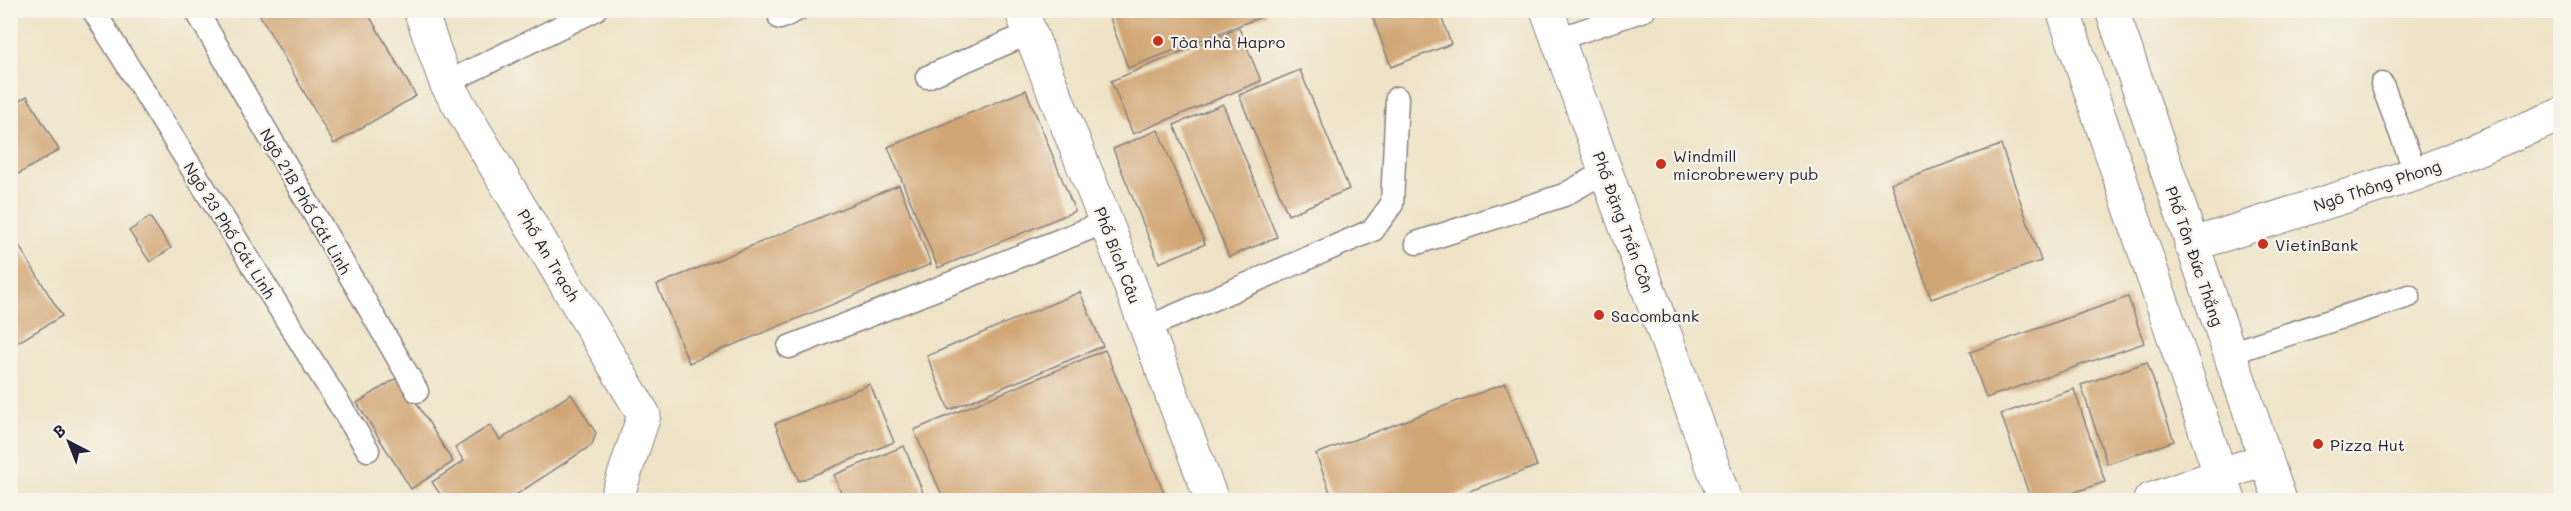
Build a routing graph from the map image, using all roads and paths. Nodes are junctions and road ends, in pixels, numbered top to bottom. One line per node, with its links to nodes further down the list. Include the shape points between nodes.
1 (93, 10): 25 (lane, Ngõ 23 Phố Cát Linh)
2 (196, 10): 24 (lane, Ngõ 21B Phố Cát Linh)
3 (420, 10): 11 (street, Phố An Trạch)
4 (595, 10): 11 (lane)
5 (1644, 10): 9 (lane)
6 (2063, 10): 27 (street)
7 (2112, 10): 19 (street, Phố Tôn Đức Thắng)
8 (1025, 22): 10 (lane); 17 (street, Phố Bích Câu)
9 (1553, 25): 15 (street, Phố Đặng Trần Côn)
10 (927, 77)
11 (446, 83): 28 (street, Phố An Trạch, via 645,415)
12 (2382, 84): 16 (lane)
13 (1397, 98): 21 (lane, via 1392,204 1373,230)
14 (2560, 115): 16 (street, Ngõ Thông Phong)
15 (1606, 171): 18 (lane, via 1564,195); 30 (street, Phố Đặng Trần Côn)
16 (2416, 174): 19 (street, Ngõ Thông Phong)
17 (1106, 222): 21 (street, Phố Bích Câu); 22 (lane)
18 (1417, 243)
19 (2191, 244): 23 (street, Phố Tôn Đức Thắng)
20 (2409, 296): 23 (lane)
21 (1146, 328): 29 (street, Phố Bích Câu)
22 (789, 347)
23 (2229, 353): 26 (street, Phố Tôn Đức Thắng)
24 (417, 391)
25 (368, 450)
26 (2265, 459): 27 (street); 32 (street, Phố Tôn Đức Thắng)
27 (2225, 488): 31 (street)
28 (616, 501)
29 (1212, 501)
30 (1725, 501)
31 (2150, 501)
32 (2280, 501)

